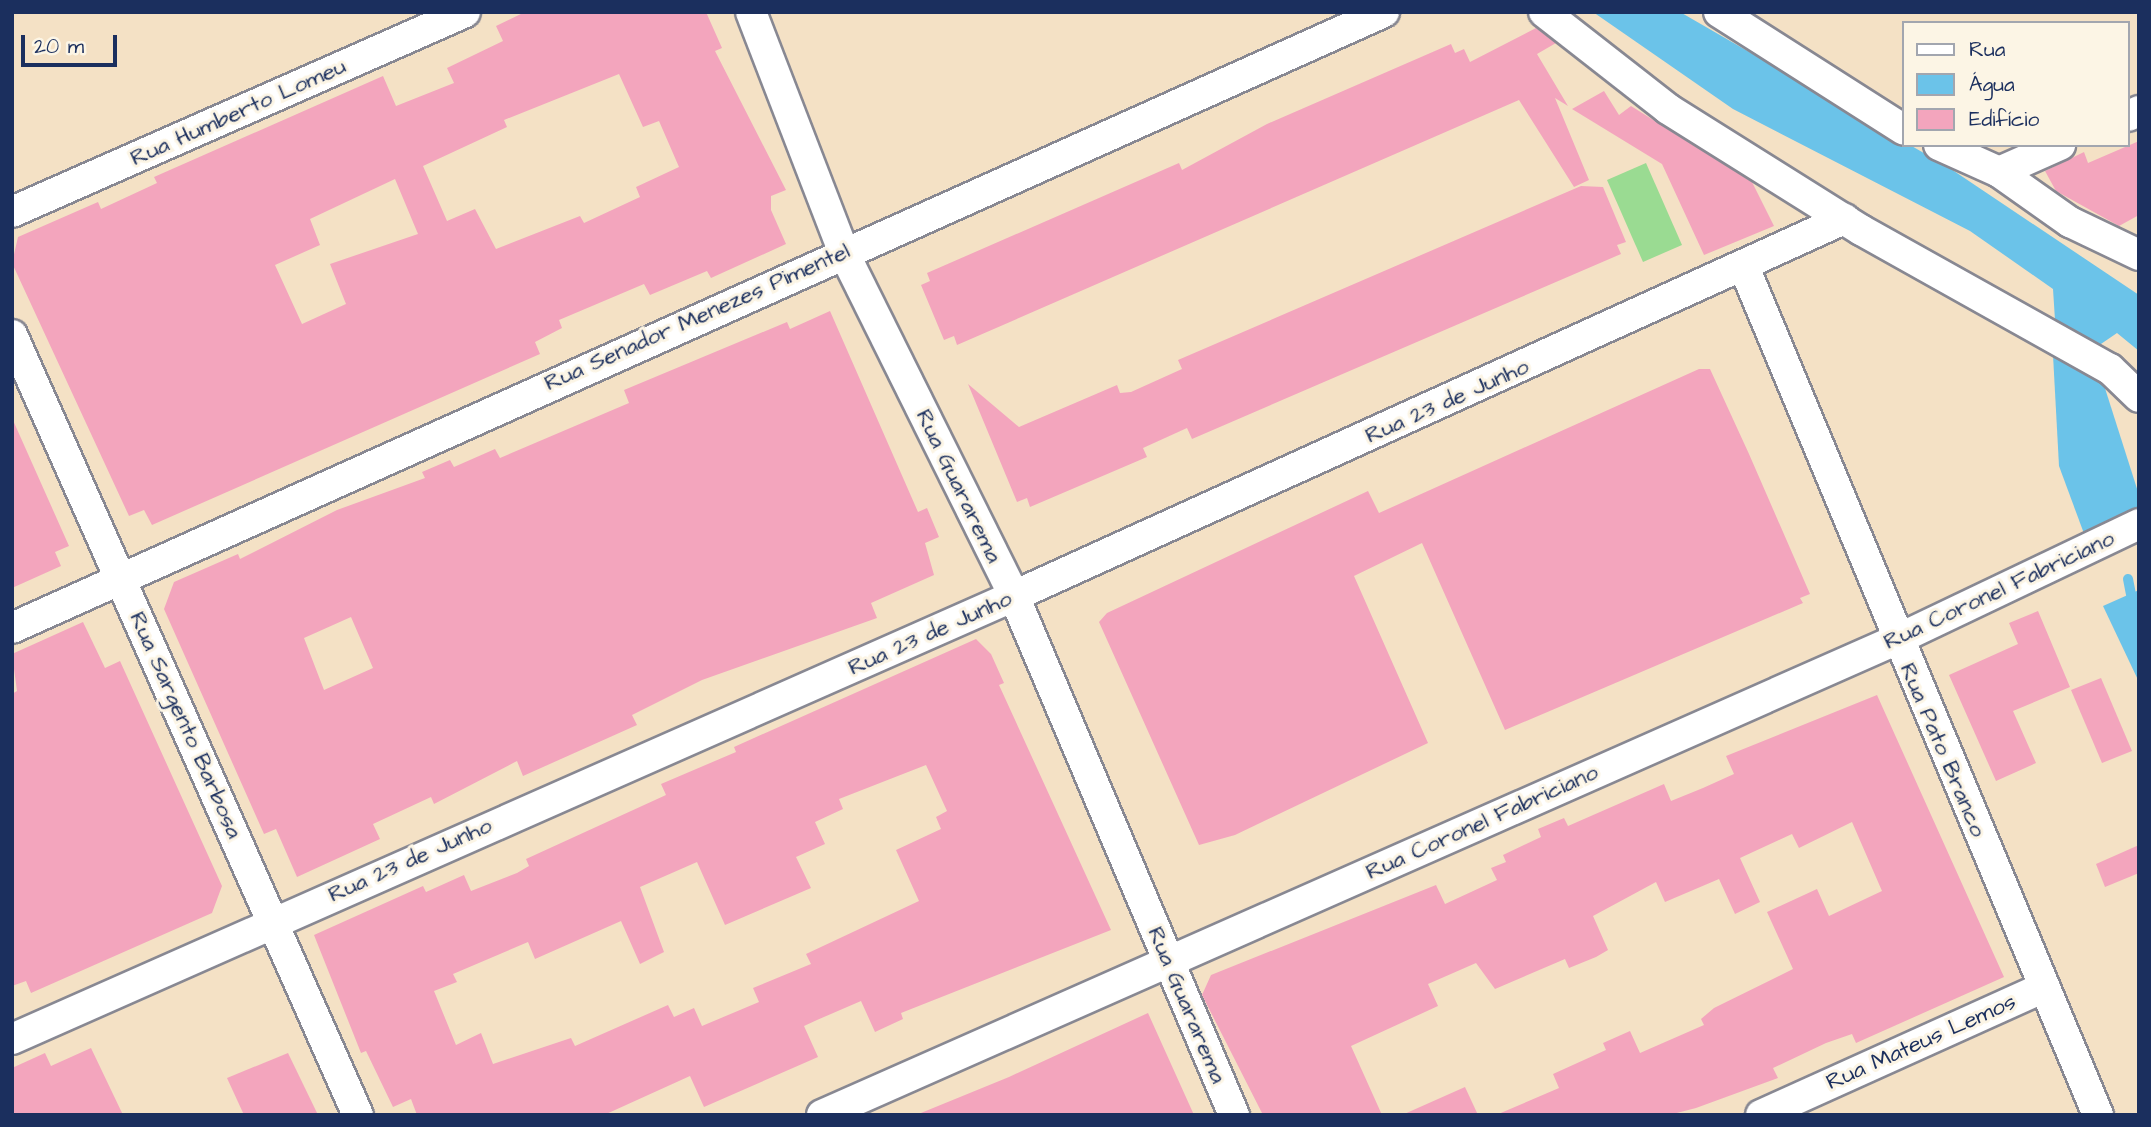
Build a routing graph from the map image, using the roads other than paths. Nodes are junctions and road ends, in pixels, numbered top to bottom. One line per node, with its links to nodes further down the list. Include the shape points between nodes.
1 (465, 12): 10 (street, Rua Humberto Lomeu)
2 (751, 12): 12 (street, Rua Guararema)
3 (1384, 12): 12 (street, Rua Senador Menezes Pimentel)
4 (1544, 12): 11 (street, via 1668,109)
5 (1719, 12): 6 (street)
6 (1902, 129)
7 (1943, 147): 9 (street)
8 (2055, 147): 9 (street)
9 (1999, 172): 13 (street, via 2070,222)
10 (12, 212)
11 (1844, 219): 14 (street, Rua 23 de Junho); 16 (street, via 2110,369)
12 (843, 251): 18 (street, Rua Senador Menezes Pimentel); 19 (street, Rua Guararema)
13 (2139, 255)
14 (1745, 267): 19 (street, Rua 23 de Junho); 21 (street, Rua Pato Branco)
15 (12, 335): 18 (street, Rua Sargento Barbosa)
16 (2139, 397)
17 (2139, 524): 21 (street, Rua Coronel Fabriciano)
18 (120, 579): 20 (street, Rua Senador Menezes Pimentel); 22 (street, Rua Sargento Barbosa)
19 (1014, 596): 22 (street, Rua 23 de Junho); 23 (street, Rua Guararema)
20 (12, 628)
21 (1896, 640): 23 (street, Rua Coronel Fabriciano); 24 (street, Rua Pato Branco)
22 (274, 920): 25 (street, Rua 23 de Junho); 26 (street, Rua Sargento Barbosa)
23 (1166, 960): 27 (street, Rua Coronel Fabriciano); 28 (street, Rua Guararema)
24 (2044, 987): 29 (street, Rua Mateus Lemos); 30 (street, Rua Pato Branco)
25 (12, 1039)
26 (358, 1115)
27 (822, 1115)
28 (1234, 1115)
29 (1761, 1115)
30 (2098, 1115)

